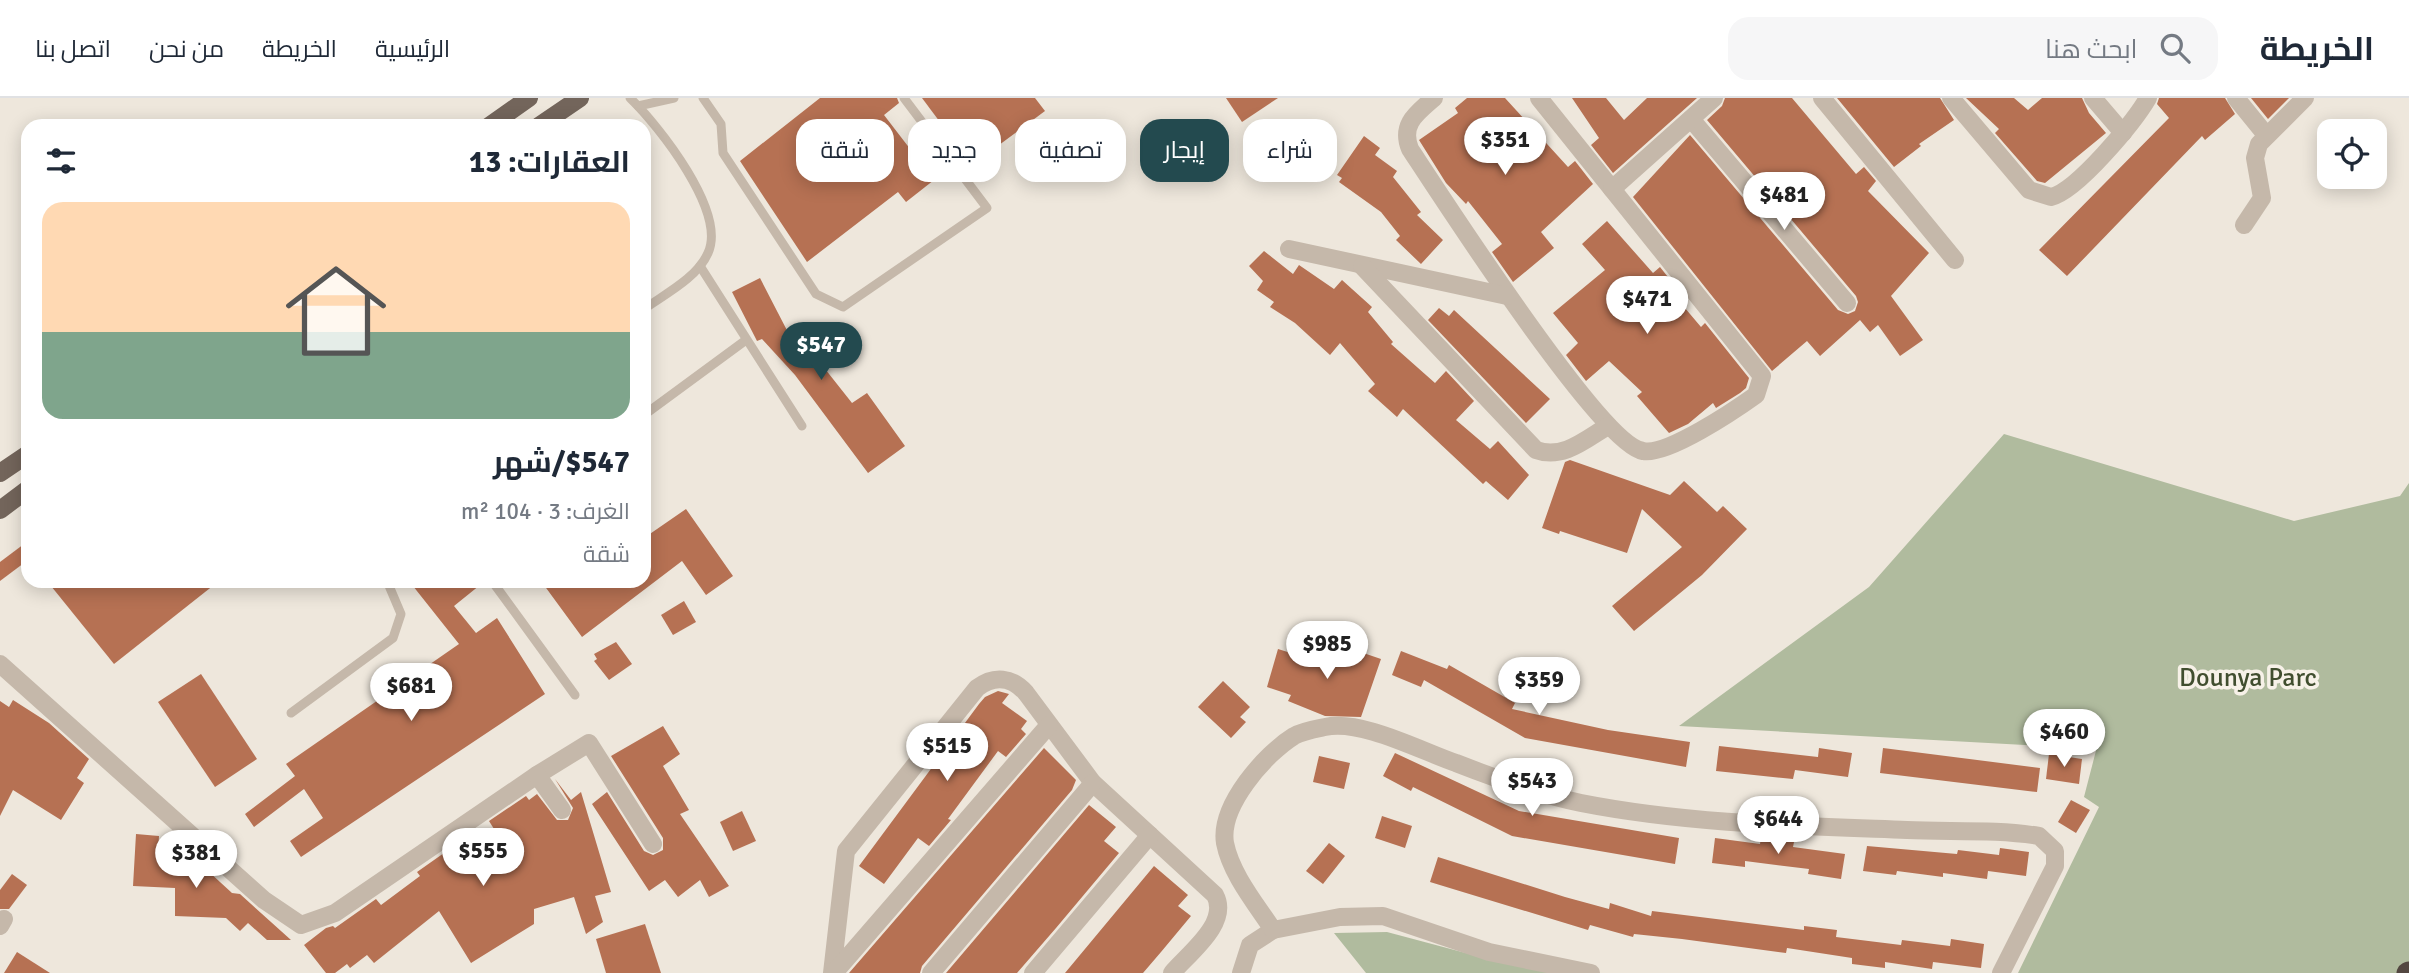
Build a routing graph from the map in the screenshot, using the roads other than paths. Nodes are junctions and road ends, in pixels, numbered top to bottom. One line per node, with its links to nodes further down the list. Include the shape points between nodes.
1 (529, 98): 17 (main road)
2 (580, 98): 18 (main road)
3 (630, 98): 16 (lane)
4 (674, 98): 16 (lane)
5 (703, 98): 6 (lane, via 721,124 723,153 816,293 842,307 987,208)
6 (904, 98)
7 (1434, 98): 30 (street, via 1410,121 1406,139)
8 (1539, 98): 24 (street)
9 (1714, 98): 20 (street)
10 (1822, 98): 27 (street)
11 (1951, 98): 22 (street, via 2023,184 2043,196 2066,191)
12 (2093, 98): 22 (street)
13 (2148, 98): 22 (street)
14 (2236, 98): 23 (street)
15 (2305, 98): 23 (street)
16 (638, 106): 19 (lane)
17 (499, 119)
18 (549, 119)
19 (647, 119)
20 (1691, 119): 24 (street); 31 (street)
21 (651, 124): 28 (lane, via 708,210 712,239)
22 (2123, 133)
23 (2266, 135): 25 (street, via 2255,158 2262,198)
24 (1612, 189): 36 (street, via 1759,370 1762,383 1751,399 1664,449 1633,449)
25 (2244, 225)
26 (1289, 249): 29 (street)
27 (1955, 260)
28 (700, 266): 32 (lane); 33 (lane)
29 (1362, 266): 30 (street); 36 (street, via 1536,450 1566,451)
30 (1507, 296): 36 (street)
31 (1847, 303)
32 (651, 304)
33 (746, 340): 34 (lane); 35 (lane)
34 (651, 410)
35 (802, 426)
36 (1608, 426)
37 (21, 459): 38 (main road)
38 (0, 473)
39 (21, 494): 40 (main road)
40 (0, 510)
41 (390, 588): 45 (lane, via 401,614 393,638)
42 (497, 588): 44 (lane)
43 (0, 664): 47 (street, via 264,900 301,925 335,913)
44 (575, 695)
45 (291, 713)
46 (1049, 725): 48 (street); 53 (street); 53 (street, via 1012,681 993,679 977,688 846,851)
47 (537, 775): 49 (street); 51 (street, via 589,743)
48 (1093, 783): 50 (street); 54 (street)
49 (562, 810)
50 (1150, 835): 55 (street); 56 (street, via 1210,890 1220,908 1216,923)
51 (653, 845)
52 (1273, 930): 57 (street, via 1250,945); 58 (street, via 1340,917 1383,916 1489,953); 59 (street, via 1238,876 1225,842 1229,816 1246,783 1272,754 1296,735 1328,726 1391,738 1522,787 1582,803 1794,825 2039,836 2054,851 2055,866)
53 (833, 973)
54 (931, 973)
55 (1033, 973)
56 (1172, 973)
57 (1241, 973)
58 (1591, 973)
59 (2001, 973)

